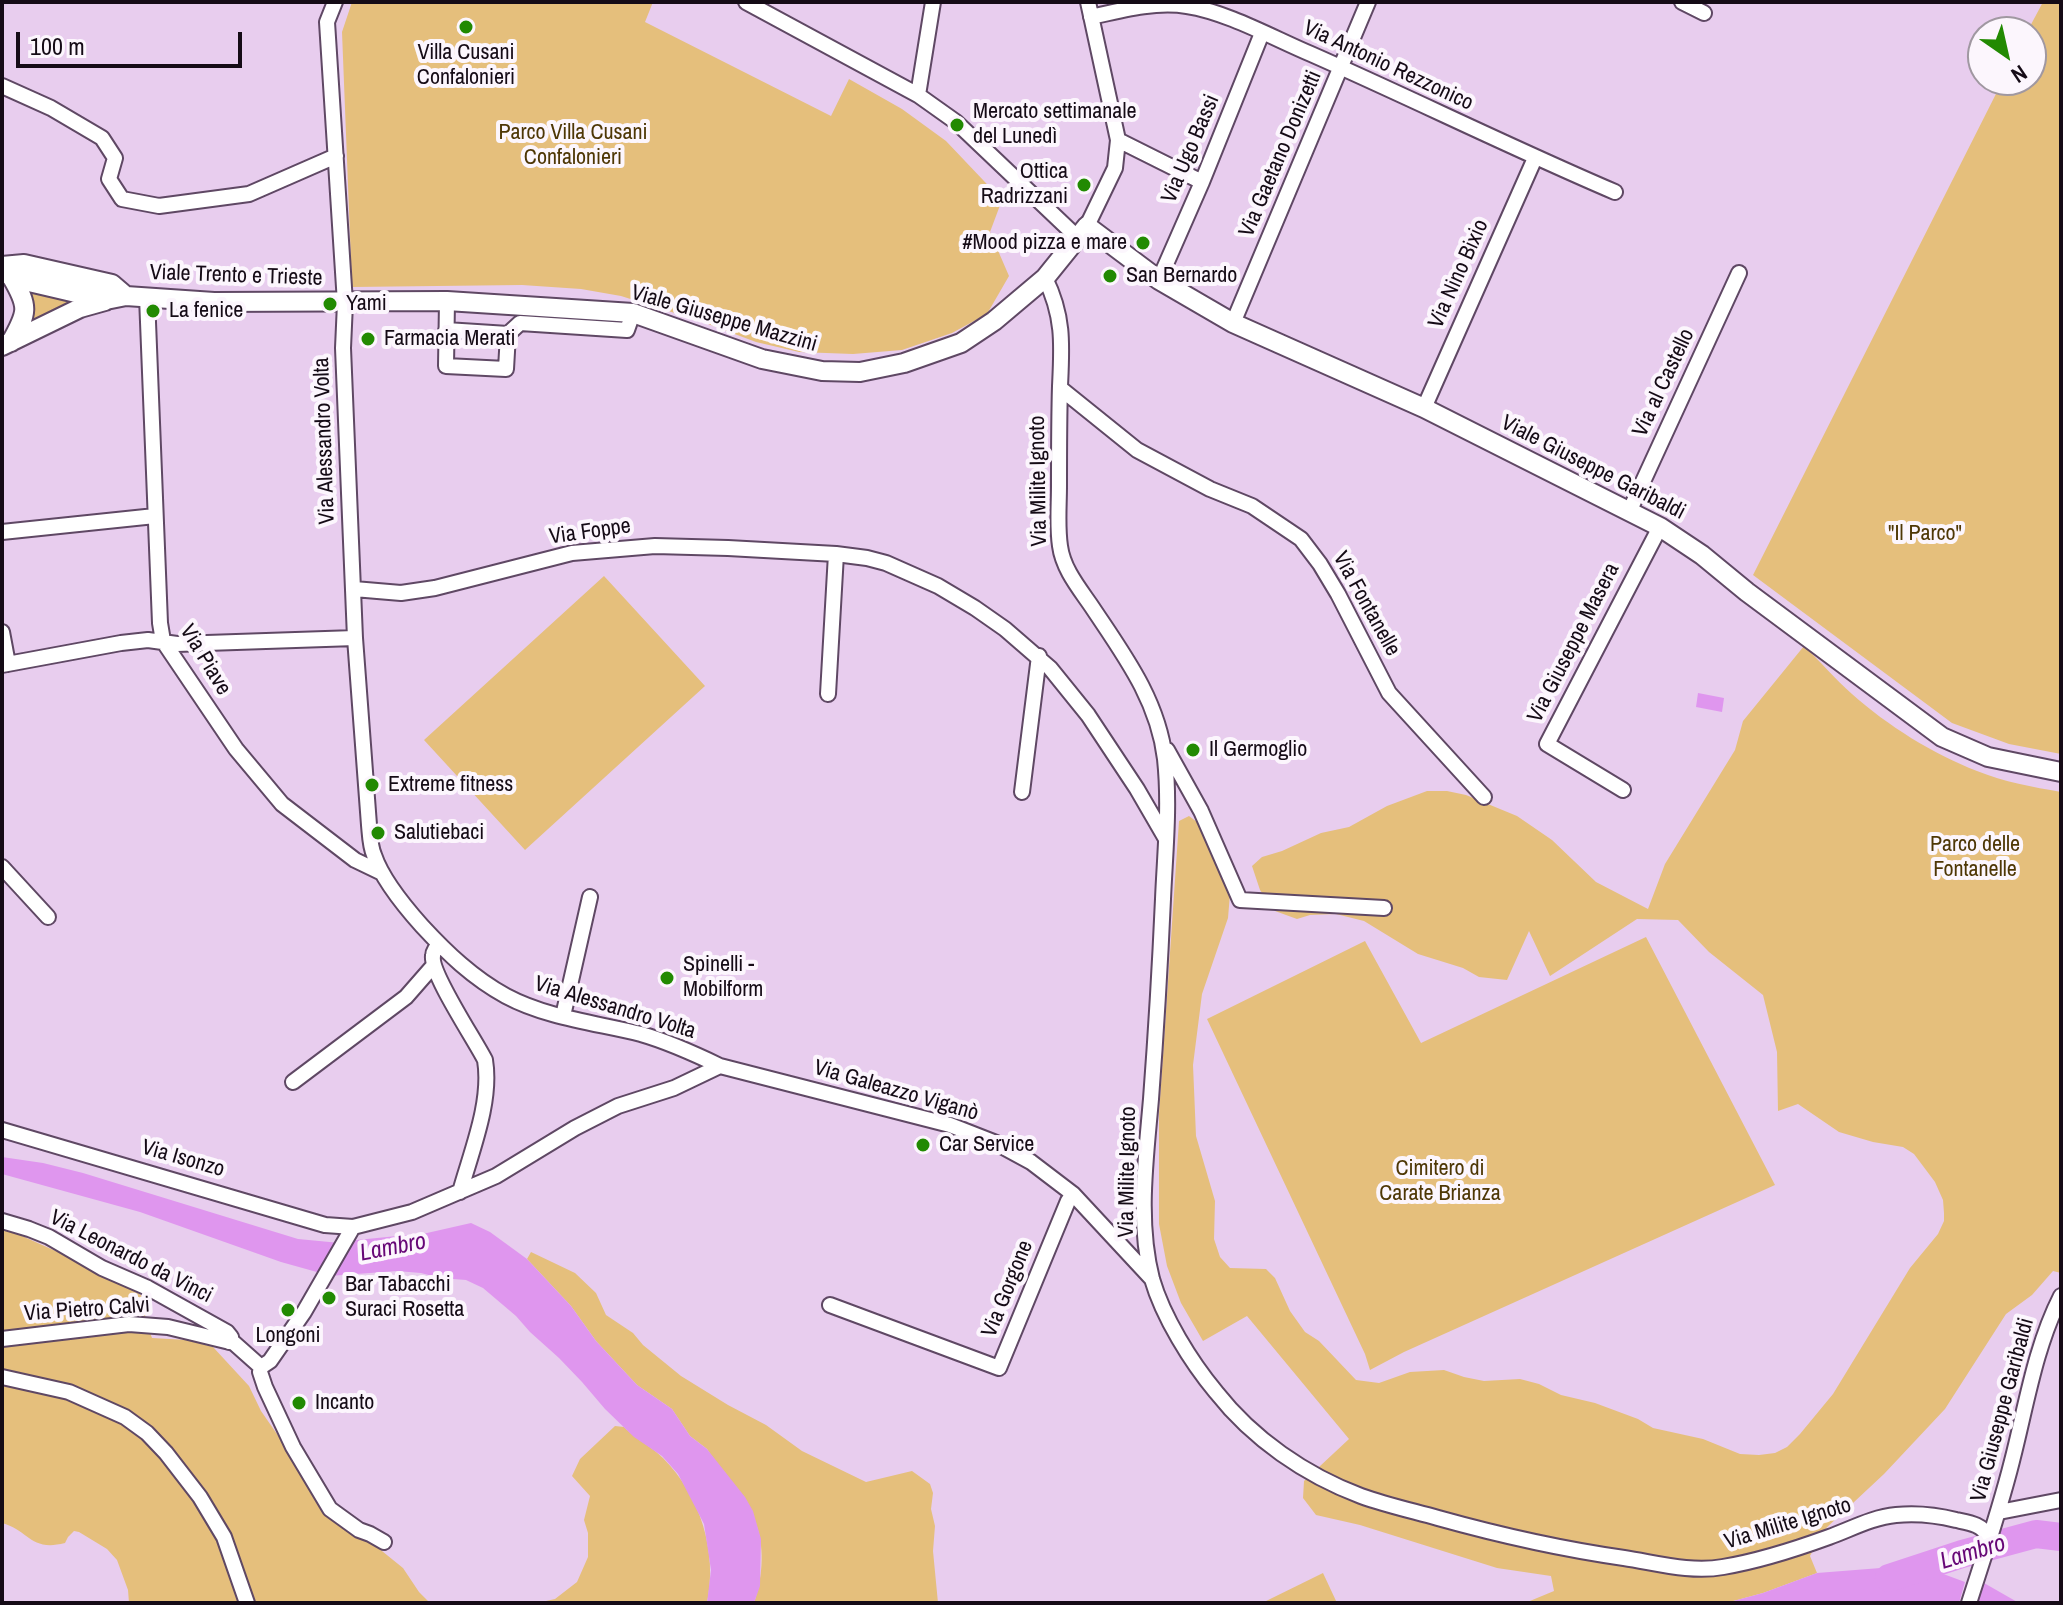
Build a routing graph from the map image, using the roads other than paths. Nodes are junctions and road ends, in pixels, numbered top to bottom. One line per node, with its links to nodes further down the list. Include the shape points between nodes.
1 (335, 2): 13 (street, Via Alessandro Volta, via 327,22)
2 (746, 2): 11 (street)
3 (933, 2): 11 (street)
4 (1368, 2): 9 (street, Via Gaetano Donizetti)
5 (1682, 2): 7 (street)
6 (1089, 10): 8 (street, Via Antonio Rezzonico, via 1185,6 1215,12); 12 (street)
7 (1704, 13)
8 (1262, 33): 9 (street, Via Antonio Rezzonico); 15 (street, Via Ugo Bassi)
9 (1342, 68): 14 (street, Via Antonio Rezzonico); 28 (street, Via Gaetano Donizetti)
10 (2, 86): 13 (street, via 102,138 115,158 109,179 122,199 159,206 249,194)
11 (918, 95): 17 (street)
12 (1118, 140): 15 (street); 17 (street, via 1115,168)
13 (336, 156): 26 (street, Via Alessandro Volta)
14 (1535, 158): 16 (street, Via Antonio Rezzonico); 33 (street, Via Nino Bixio)
15 (1202, 182): 21 (street, Via Ugo Bassi)
16 (1615, 192)
17 (1083, 232): 20 (main road, Viale Giuseppe Mazzini); 21 (main road, Viale Giuseppe Garibaldi)
18 (5, 271): 22 (main road, Viale Trento e Trieste, via 24,264 112,284); 24 (main road, Viale Trento e Trieste); 31 (main road, Viale Trento e Trieste, via 25,302 25,313)
19 (1739, 273): 34 (street, Via al Castello)
20 (1045, 278): 27 (main road, Viale Giuseppe Mazzini, via 961,343 860,372 822,371 762,359); 32 (street, Via Milite Ignoto, via 1061,326)
21 (1159, 280): 28 (main road, Viale Giuseppe Garibaldi)
22 (126, 296): 23 (main road, Viale Trento e Trieste); 24 (main road, Viale Trento e Trieste)
23 (147, 297): 26 (main road, Viale Trento e Trieste); 35 (street, Via Piave)
24 (106, 300): 31 (main road, Viale Trento e Trieste)
25 (447, 301): 26 (main road, Viale Giuseppe Mazzini); 27 (main road, Viale Giuseppe Mazzini); 29 (street)
26 (345, 303): 39 (street, Via Alessandro Volta)
27 (633, 313): 30 (street, via 627,330 520,323)
28 (1233, 323): 33 (main road, Viale Giuseppe Garibaldi)
29 (446, 330): 30 (street); 30 (street, via 446,366 506,369)
30 (508, 334)
31 (6, 344)
32 (1060, 388): 46 (street, Via Milite Ignoto, via 1061,555 1145,690); 50 (street, Via Fontanelle, via 1137,450 1252,506 1301,539 1338,594 1389,693)
33 (1424, 408): 34 (main road, Viale Giuseppe Garibaldi)
34 (1629, 512): 36 (main road, Viale Giuseppe Garibaldi)
35 (155, 516): 37 (street); 42 (street, Via Piave)
36 (1660, 527): 47 (main road, Viale Giuseppe Garibaldi, via 1942,737 1988,757); 48 (street, Via Giuseppe Masera, via 1547,744)
37 (2, 532)
38 (836, 554): 39 (street, Via Foppe, via 623,548 572,553 435,588 401,593); 43 (street, Via Foppe, via 886,563 938,586); 45 (street)
39 (354, 589): 41 (street, Via Alessandro Volta)
40 (2, 632): 44 (street)
41 (355, 638): 42 (street); 53 (street, Via Alessandro Volta, via 369,825)
42 (163, 641): 44 (street, via 121,643); 53 (street, Via Piave, via 236,749 282,804 355,860)
43 (1039, 656): 49 (street); 51 (street, Via Foppe, via 1088,715)
44 (5, 664)
45 (828, 694)
46 (1163, 742): 51 (street, Via Milite Ignoto); 55 (street, via 1240,900)
47 (2061, 772)
48 (1623, 790)
49 (1022, 792)
50 (1484, 797)
51 (1167, 839): 67 (street, Via Milite Ignoto, via 1145,1181)
52 (2, 867): 56 (street)
53 (382, 873): 57 (street, Via Alessandro Volta)
54 (590, 897): 59 (street)
55 (1384, 908)
56 (48, 917)
57 (439, 945): 58 (street); 59 (street, Via Alessandro Volta, via 507,997)
58 (434, 965): 61 (street, via 406,997); 63 (street, via 485,1060 484,1103)
59 (563, 1016): 60 (street, Via Alessandro Volta, via 645,1035)
60 (720, 1066): 63 (street, Via Alessandro Volta, via 618,1106); 64 (street, Via Galeazzo Viganò, via 950,1125 1008,1149)
61 (293, 1082)
62 (2, 1130): 66 (street, Via Isonzo)
63 (460, 1192): 66 (street, Via Alessandro Volta)
64 (1073, 1194): 67 (street, Via Galeazzo Viganò); 69 (street, Via Gorgone, via 999,1368)
65 (2, 1221): 71 (street, Via Leonardo da Vinci, via 49,1237 148,1288 227,1332)
66 (350, 1233): 72 (street, via 280,1346)
67 (1152, 1279): 76 (street, Via Milite Ignoto, via 1177,1333 1220,1398 1283,1456 1361,1496 1492,1533 1685,1569 1733,1565 1894,1515 1936,1515 1983,1528)
68 (2061, 1296): 75 (street, Via Giuseppe Garibaldi, via 2039,1355)
69 (830, 1305)
70 (2, 1339): 71 (street, Via Pietro Calvi, via 129,1324)
71 (229, 1342): 72 (street, Via Pietro Calvi)
72 (261, 1367): 77 (street, via 293,1447 330,1509)
73 (2, 1377): 78 (street, via 69,1392 147,1433 200,1497 224,1537)
74 (2061, 1500): 75 (street)
75 (1999, 1512): 76 (street, Via Giuseppe Garibaldi)
76 (1989, 1537): 79 (street, Via Giuseppe Garibaldi)
77 (384, 1542)
78 (247, 1603)
79 (1969, 1603)

